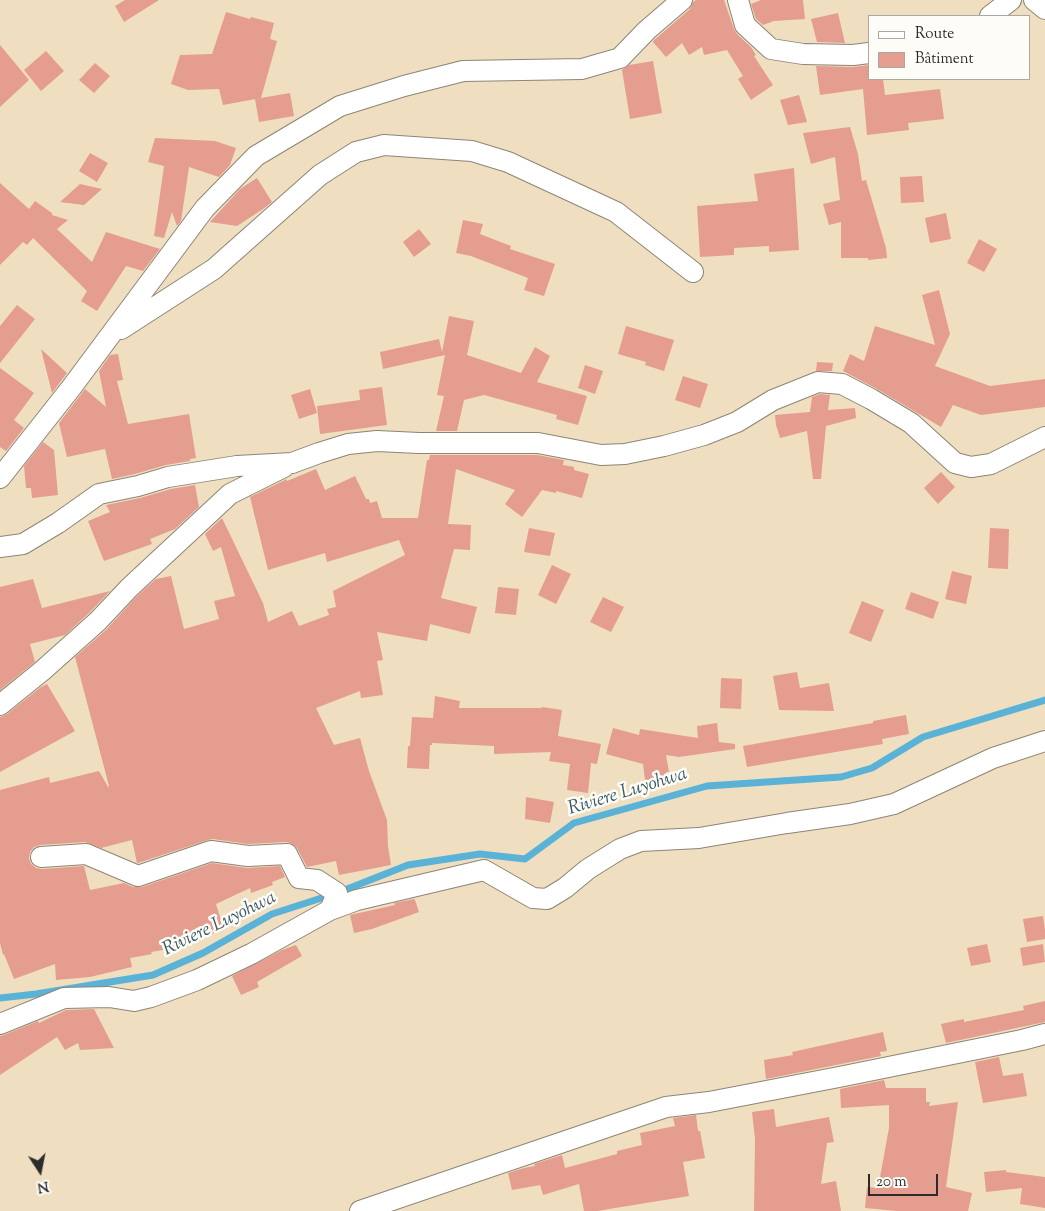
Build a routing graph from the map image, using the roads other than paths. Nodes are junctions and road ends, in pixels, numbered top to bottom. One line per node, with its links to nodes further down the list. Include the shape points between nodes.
1 (682, 0): 9 (street, via 620,58 582,69 463,71 332,110 256,156 205,208)
2 (738, 0): 7 (street, via 744,25 771,49 803,54)
3 (1011, 0): 6 (street)
4 (1034, 0): 5 (street)
5 (1045, 9)
6 (991, 15)
7 (868, 53)
8 (694, 272): 9 (street, via 616,212 508,162 472,151 384,144 356,152 320,175 214,269)
9 (109, 337): 12 (street)
10 (1045, 437): 11 (street, via 991,464 971,467 956,463 911,423 872,399 842,384 818,382 773,400 737,422 704,435 625,454 601,455 538,443 377,441 348,444)
11 (292, 463): 13 (street, via 237,466 185,474 99,494 23,544); 14 (street, via 230,494 129,588 98,622)
12 (0, 478)
13 (0, 548)
14 (0, 705)
15 (1045, 741): 17 (street, via 993,758 894,804 699,838 641,840 588,869 547,899 533,898 484,870 357,900)
16 (41, 857): 17 (street, via 86,854 138,876 211,850 248,856 287,854 299,878 317,880 337,893)
17 (330, 910): 18 (street, via 251,954 152,998 134,1001 109,997 64,998)
18 (0, 1024)
19 (1045, 1034): 20 (street, via 709,1102 666,1106)
20 (360, 1211)

